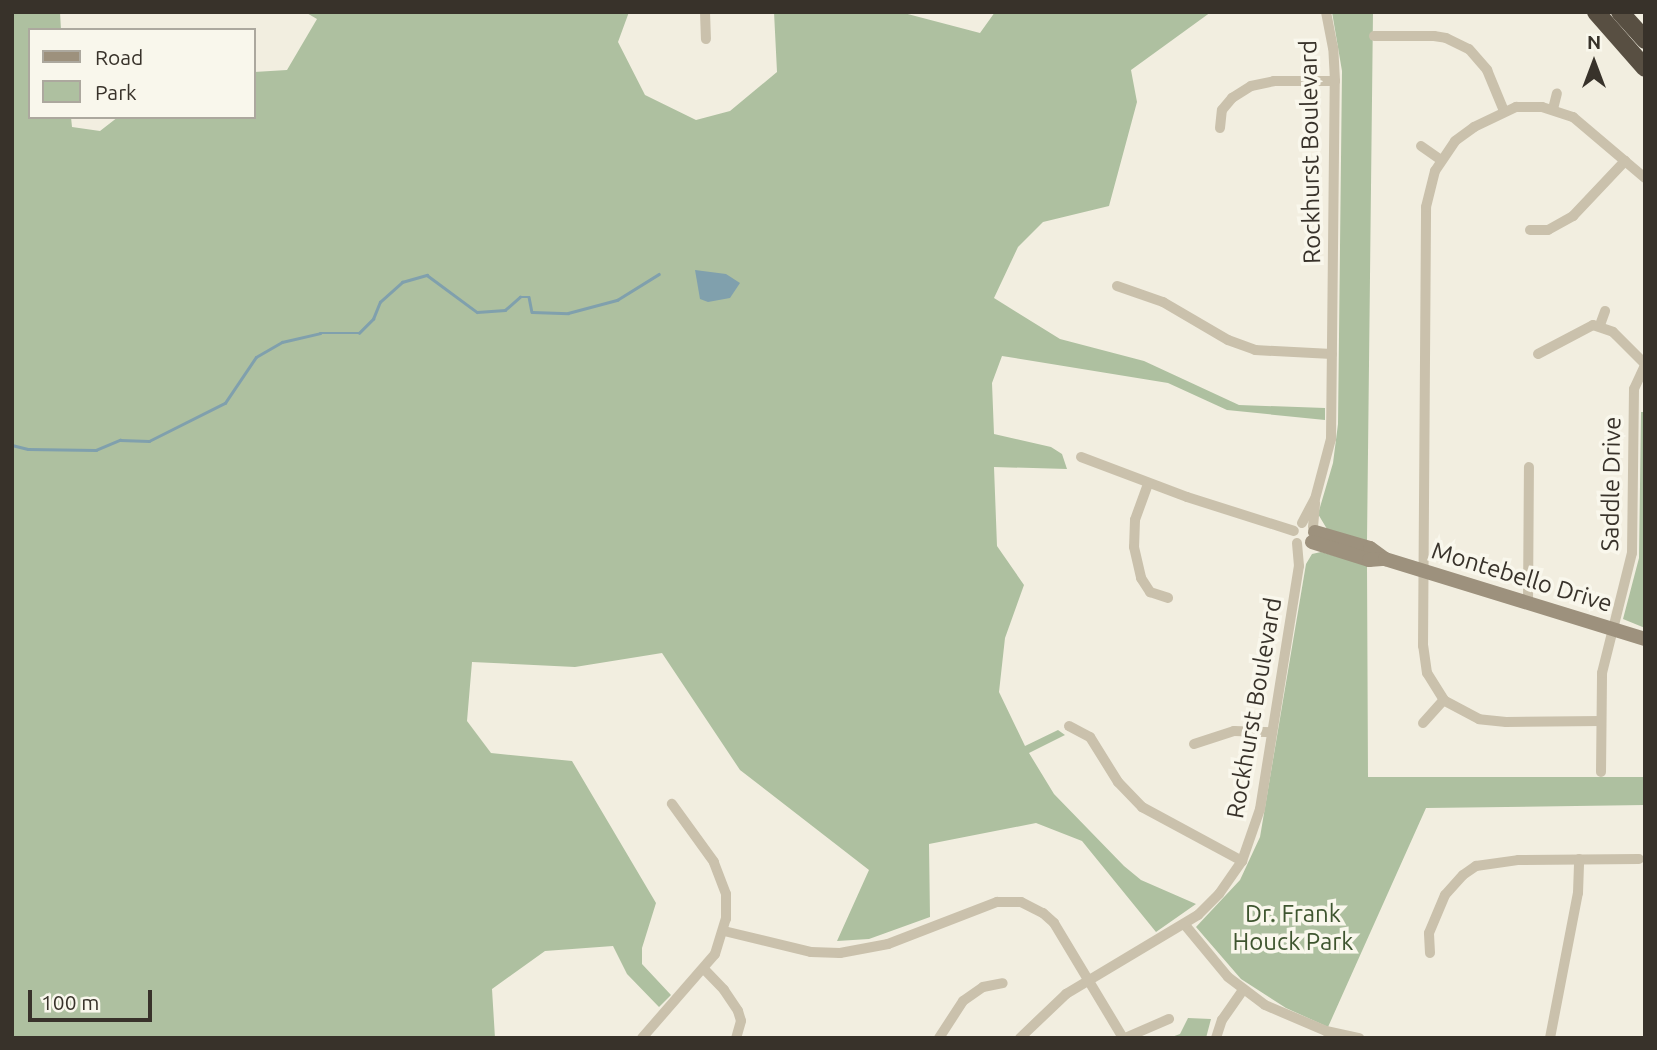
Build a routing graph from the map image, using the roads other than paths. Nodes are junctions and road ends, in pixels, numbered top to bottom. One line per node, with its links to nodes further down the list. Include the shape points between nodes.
1 (705, 12): 6 (street)
2 (1326, 12): 9 (street, Rockhurst Boulevard)
3 (1620, 12): 7 (highway)
4 (1595, 15): 8 (highway)
5 (1374, 36): 12 (street, via 1447,38 1469,49 1487,70)
6 (706, 39)
7 (1645, 40)
8 (1645, 68)
9 (1335, 81): 13 (street, via 1275,81 1251,86 1222,110); 24 (street, Rockhurst Boulevard)
10 (1557, 93): 11 (street)
11 (1553, 109): 12 (street, via 1529,106); 16 (street, via 1584,124)
12 (1504, 111): 15 (street, via 1464,133)
13 (1220, 128)
14 (1421, 146): 15 (street)
15 (1441, 160): 20 (street, via 1426,207)
16 (1625, 160): 17 (street); 18 (street, via 1573,216 1548,230)
17 (1645, 178)
18 (1530, 230)
19 (1117, 286): 24 (street, via 1163,302 1227,340 1255,349)
20 (1425, 289): 21 (street); 28 (street)
21 (1438, 289)
22 (1605, 311): 23 (street)
23 (1600, 326): 25 (street, via 1585,326); 26 (street, via 1613,331)
24 (1332, 354): 32 (street, Rockhurst Boulevard, via 1330,446)
25 (1538, 354)
26 (1645, 365): 39 (street, Saddle Drive, via 1634,389 1632,553)
27 (1437, 397): 28 (street)
28 (1424, 398): 36 (street)
29 (1081, 457): 31 (street)
30 (1529, 467): 38 (street)
31 (1148, 484): 34 (street); 37 (street, via 1135,520 1134,547 1141,578 1150,592)
32 (1315, 499): 33 (street, Rockhurst Boulevard); 35 (street, Rockhurst Boulevard)
33 (1302, 523): 34 (street, Rockhurst Boulevard); 35 (street)
34 (1294, 531): 35 (street)
35 (1309, 538): 36 (street, Montebello Drive, via 1369,560 1385,559); 45 (street, Rockhurst Boulevard, via 1299,566)
36 (1423, 571): 38 (street, Montebello Drive); 41 (street, via 1424,661)
37 (1168, 598)
38 (1528, 603): 39 (street, Montebello Drive)
39 (1612, 629): 40 (street, Montebello Drive); 42 (street, Saddle Drive, via 1602,673)
40 (1645, 639)
41 (1444, 700): 42 (street, via 1466,715 1493,722); 43 (street)
42 (1601, 721): 47 (street, Saddle Drive)
43 (1423, 723)
44 (1069, 726): 51 (street, via 1090,737 1118,782 1142,807)
45 (1272, 732): 46 (street, via 1234,731); 51 (street, Rockhurst Boulevard, via 1260,809)
46 (1194, 744)
47 (1601, 772)
48 (672, 804): 53 (street, via 720,876 727,906)
49 (1579, 859): 50 (street); 54 (street, via 1502,860 1476,866 1445,895 1429,933); 67 (street, via 1578,893)
50 (1639, 859)
51 (1242, 861): 52 (street, Rockhurst Boulevard, via 1219,894)
52 (1185, 925): 56 (street, Rockhurst Boulevard); 58 (street)
53 (724, 931): 55 (street); 56 (street, via 794,948 840,953 888,944 998,902 1021,902 1054,923)
54 (1430, 953)
55 (704, 969): 60 (street); 61 (street, via 738,1011 741,1021)
56 (1088, 980): 63 (street, Rockhurst Boulevard, via 1052,1006); 64 (street)
57 (1003, 983): 62 (street, via 973,992)
58 (1243, 990): 65 (street, via 1222,1020); 66 (street, via 1305,1024)
59 (1169, 1019): 64 (street)
60 (642, 1038)
61 (736, 1038)
62 (939, 1038)
63 (1020, 1038)
64 (1124, 1038)
65 (1216, 1038)
66 (1359, 1038)
67 (1550, 1038)

